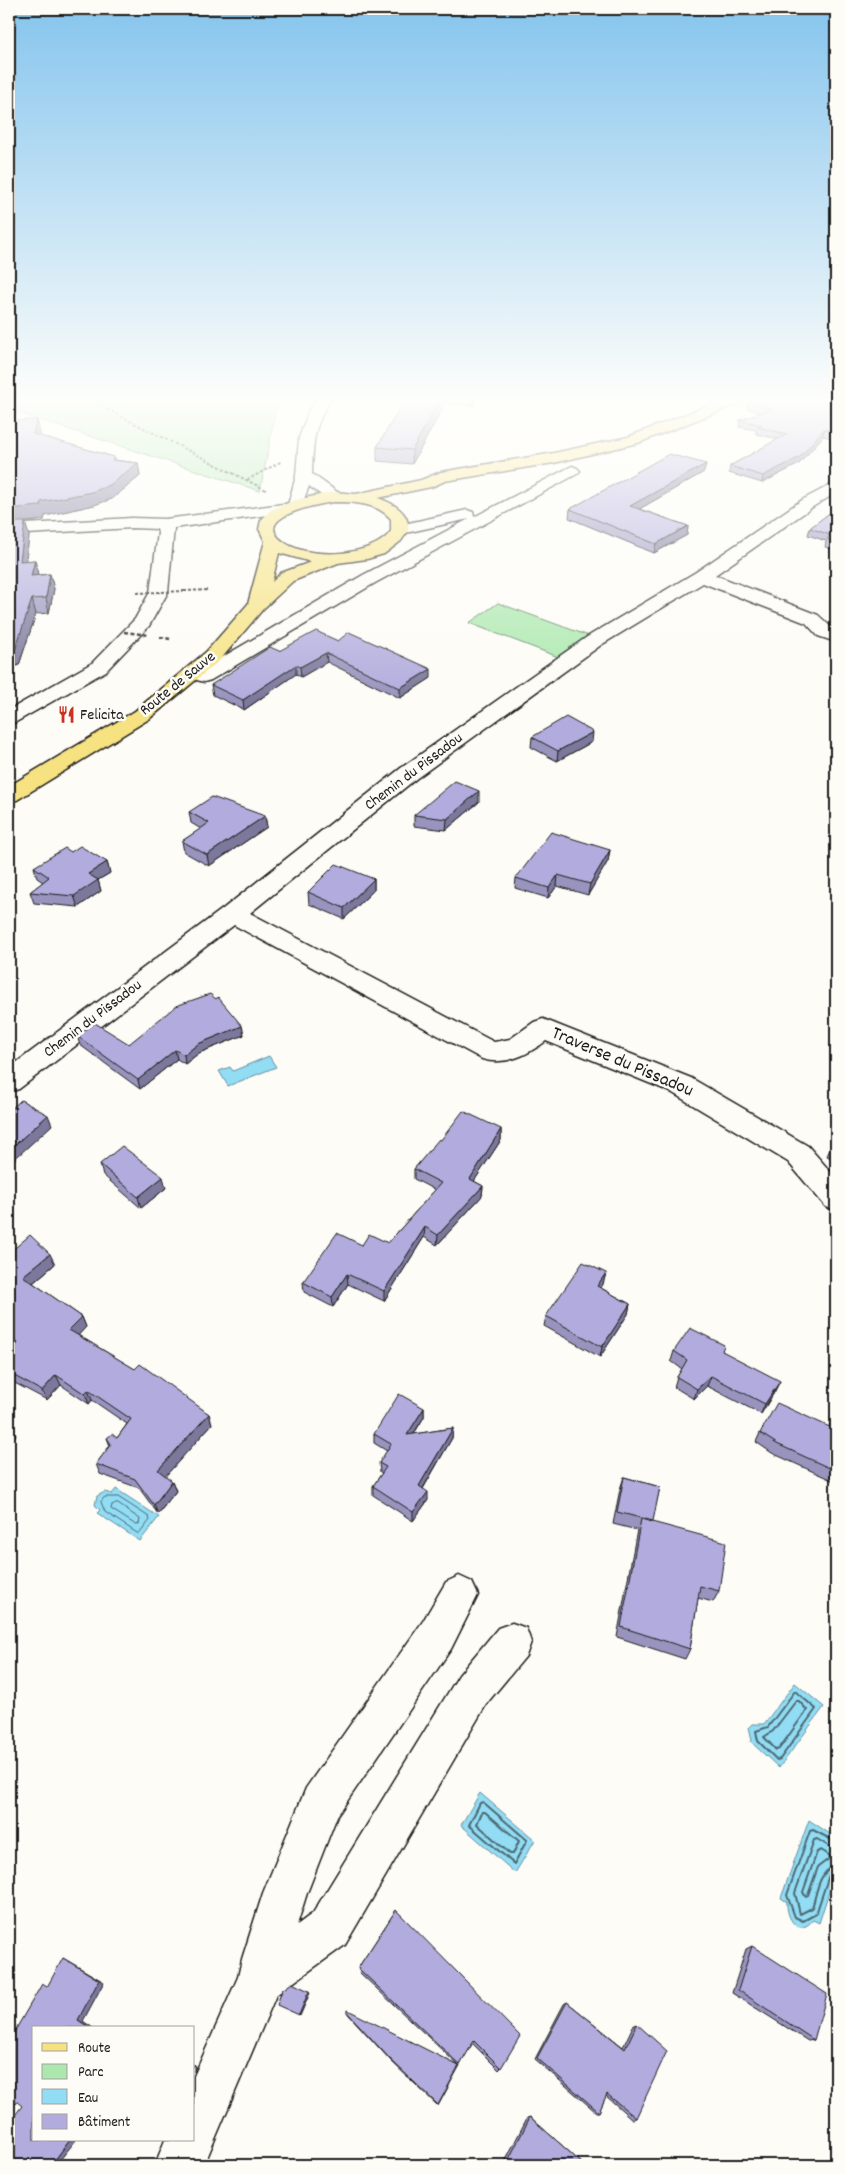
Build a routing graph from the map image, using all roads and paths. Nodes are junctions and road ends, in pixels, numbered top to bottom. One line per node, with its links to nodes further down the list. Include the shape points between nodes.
1 (293, 499): 7 (street)
2 (323, 499): 7 (main road)
3 (362, 499): 10 (main road, via 388,508)
4 (408, 499): 10 (main road)
5 (518, 499): 8 (street)
6 (814, 499): 15 (street, Chemin du Pissadou)
7 (289, 507): 9 (street); 13 (main road, Route de Sauve, via 273,517 268,525)
8 (503, 507): 10 (street, via 413,528); 22 (street, via 369,579)
9 (218, 516): 11 (street); 13 (street, via 255,527)
10 (399, 522): 14 (main road, via 400,534 391,543 357,556)
11 (165, 529): 12 (street, via 132,523); 23 (street, via 159,592 143,622 99,667)
12 (9, 530)
13 (271, 538): 14 (main road, via 298,554); 18 (main road, Route de Sauve)
14 (336, 558): 18 (main road, Route de Sauve, via 287,576)
15 (702, 576): 21 (street, via 812,619 825,632); 25 (street, Chemin du Pissadou, via 594,641 409,773)
16 (210, 590): 17 (path, bridge)
17 (137, 593)
18 (257, 605): 24 (main road, Route de Sauve, via 213,656 165,697)
19 (124, 632): 20 (path, bridge)
20 (149, 635)
21 (836, 636)
22 (204, 676)
23 (9, 718)
24 (9, 795)
25 (233, 914): 26 (street, Chemin du Pissadou); 27 (street, Traverse du Pissadou, via 491,1052 517,1048 543,1029 681,1084 798,1154)
26 (9, 1082)
27 (836, 1198)
28 (459, 1595): 30 (street, via 437,1635 321,1803 285,1893)
29 (512, 1642): 30 (street, via 473,1689 329,1929)
30 (260, 1980): 31 (street)
31 (195, 2129)
32 (189, 2142): 33 (street)
33 (179, 2165)

